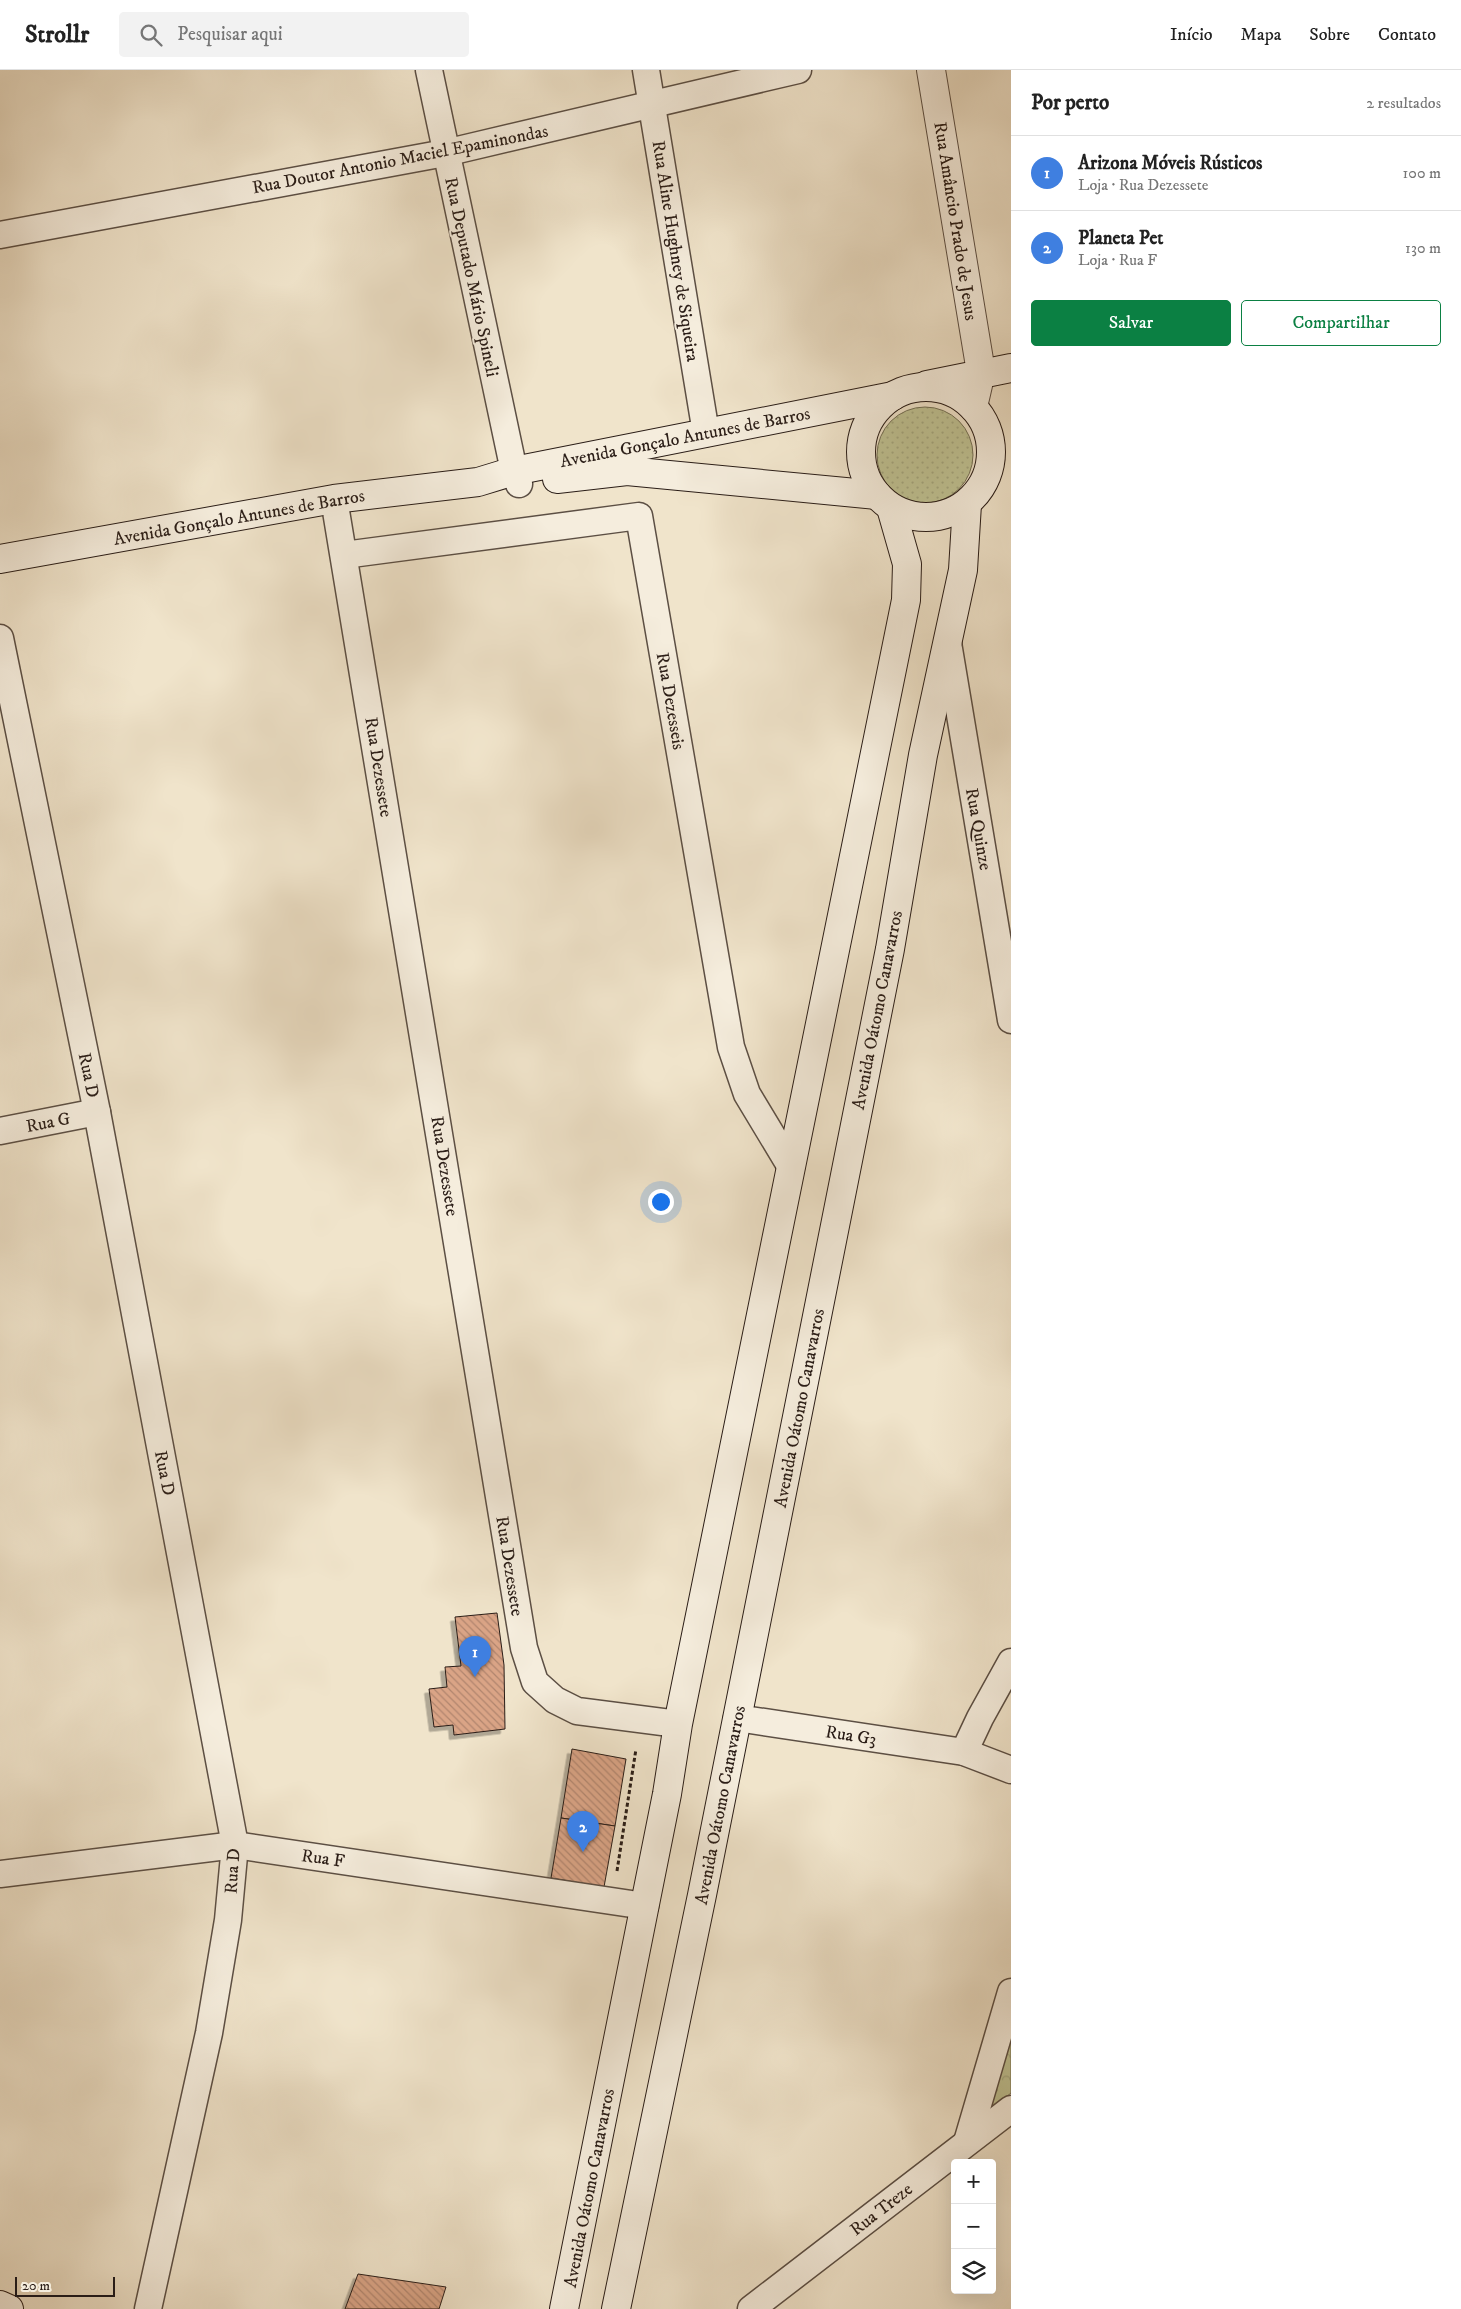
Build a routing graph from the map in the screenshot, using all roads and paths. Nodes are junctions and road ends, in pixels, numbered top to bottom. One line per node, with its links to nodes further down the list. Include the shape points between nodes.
1 (429, 70): 6 (street, Rua Deputado Mário Spineli)
2 (646, 70): 5 (street, Rua Aline Hughney de Siqueira)
3 (798, 70): 5 (street, Rua Doutor Antonio Maciel Epaminondas)
4 (931, 70): 9 (main road, Rua Amâncio Prado de Jesus)
5 (652, 105): 6 (street, Rua Doutor Antonio Maciel Epaminondas); 12 (street, Rua Aline Hughney de Siqueira)
6 (445, 153): 7 (street, Rua Doutor Antonio Maciel Epaminondas); 15 (street, Rua Deputado Mário Spineli)
7 (0, 235)
8 (1011, 368): 9 (main road, Avenida Gonçalo Antunes de Barros)
9 (981, 372): 10 (main road, Avenida Gonçalo Antunes de Barros); 11 (main road)
10 (902, 392): 11 (main road, via 928,387 944,390 960,396); 12 (main road, Avenida Gonçalo Antunes de Barros); 17 (main road, via 878,408 867,424 862,442 861,461 866,479)
11 (973, 407): 14 (main road, via 983,420 993,446)
12 (706, 433): 15 (main road, Avenida Gonçalo Antunes de Barros)
13 (1011, 445): 14 (main road)
14 (991, 465): 18 (main road, via 978,493)
15 (516, 478): 16 (main road, Avenida Gonçalo Antunes de Barros); 17 (main road, Avenida Gonçalo Antunes de Barros, via 627,471)
16 (334, 499): 19 (street, Rua Dezessete); 20 (main road, Avenida Gonçalo Antunes de Barros)
17 (884, 501): 18 (main road, via 910,516 930,518 949,514); 26 (main road, Avenida Oátomo Canavarros, via 906,564 906,600)
18 (966, 504): 22 (main road, Avenida Oátomo Canavarros, via 963,570)
19 (344, 555): 26 (street, Rua Dezesseis, via 639,516 731,1047 747,1094); 29 (street, Rua Dezessete, via 524,1648 535,1682 555,1700 576,1711)
20 (0, 559)
21 (0, 638): 24 (street, Rua D)
22 (947, 639): 23 (street, Rua Quinze); 28 (main road, Avenida Oátomo Canavarros, via 923,755 890,949)
23 (1011, 1020)
24 (97, 1112): 25 (street, Rua G); 33 (street, Rua D)
25 (0, 1131)
26 (791, 1167): 30 (main road, Avenida Oátomo Canavarros)
27 (1011, 1662): 31 (street)
28 (737, 1718): 31 (street, Rua G3); 44 (main road, Avenida Oátomo Canavarros)
29 (641, 1719): 30 (street, Rua Dezessete); 35 (path)
30 (678, 1724): 36 (main road, Avenida Oátomo Canavarros)
31 (964, 1752): 32 (street, Rua G3)
32 (1011, 1770)
33 (235, 1845): 34 (street, Rua F); 35 (street, Rua F); 42 (street, Rua D, via 228,1920 210,2025)
34 (0, 1874)
35 (612, 1901): 36 (street, Rua F)
36 (645, 1906): 43 (main road, Avenida Oátomo Canavarros)
37 (1011, 1992): 39 (street)
38 (1011, 2109): 39 (street, Rua Treze)
39 (967, 2142): 45 (street, Rua Treze)
40 (0, 2305): 41 (main road)
41 (9, 2309)
42 (148, 2309)
43 (564, 2309)
44 (616, 2309)
45 (751, 2309)

